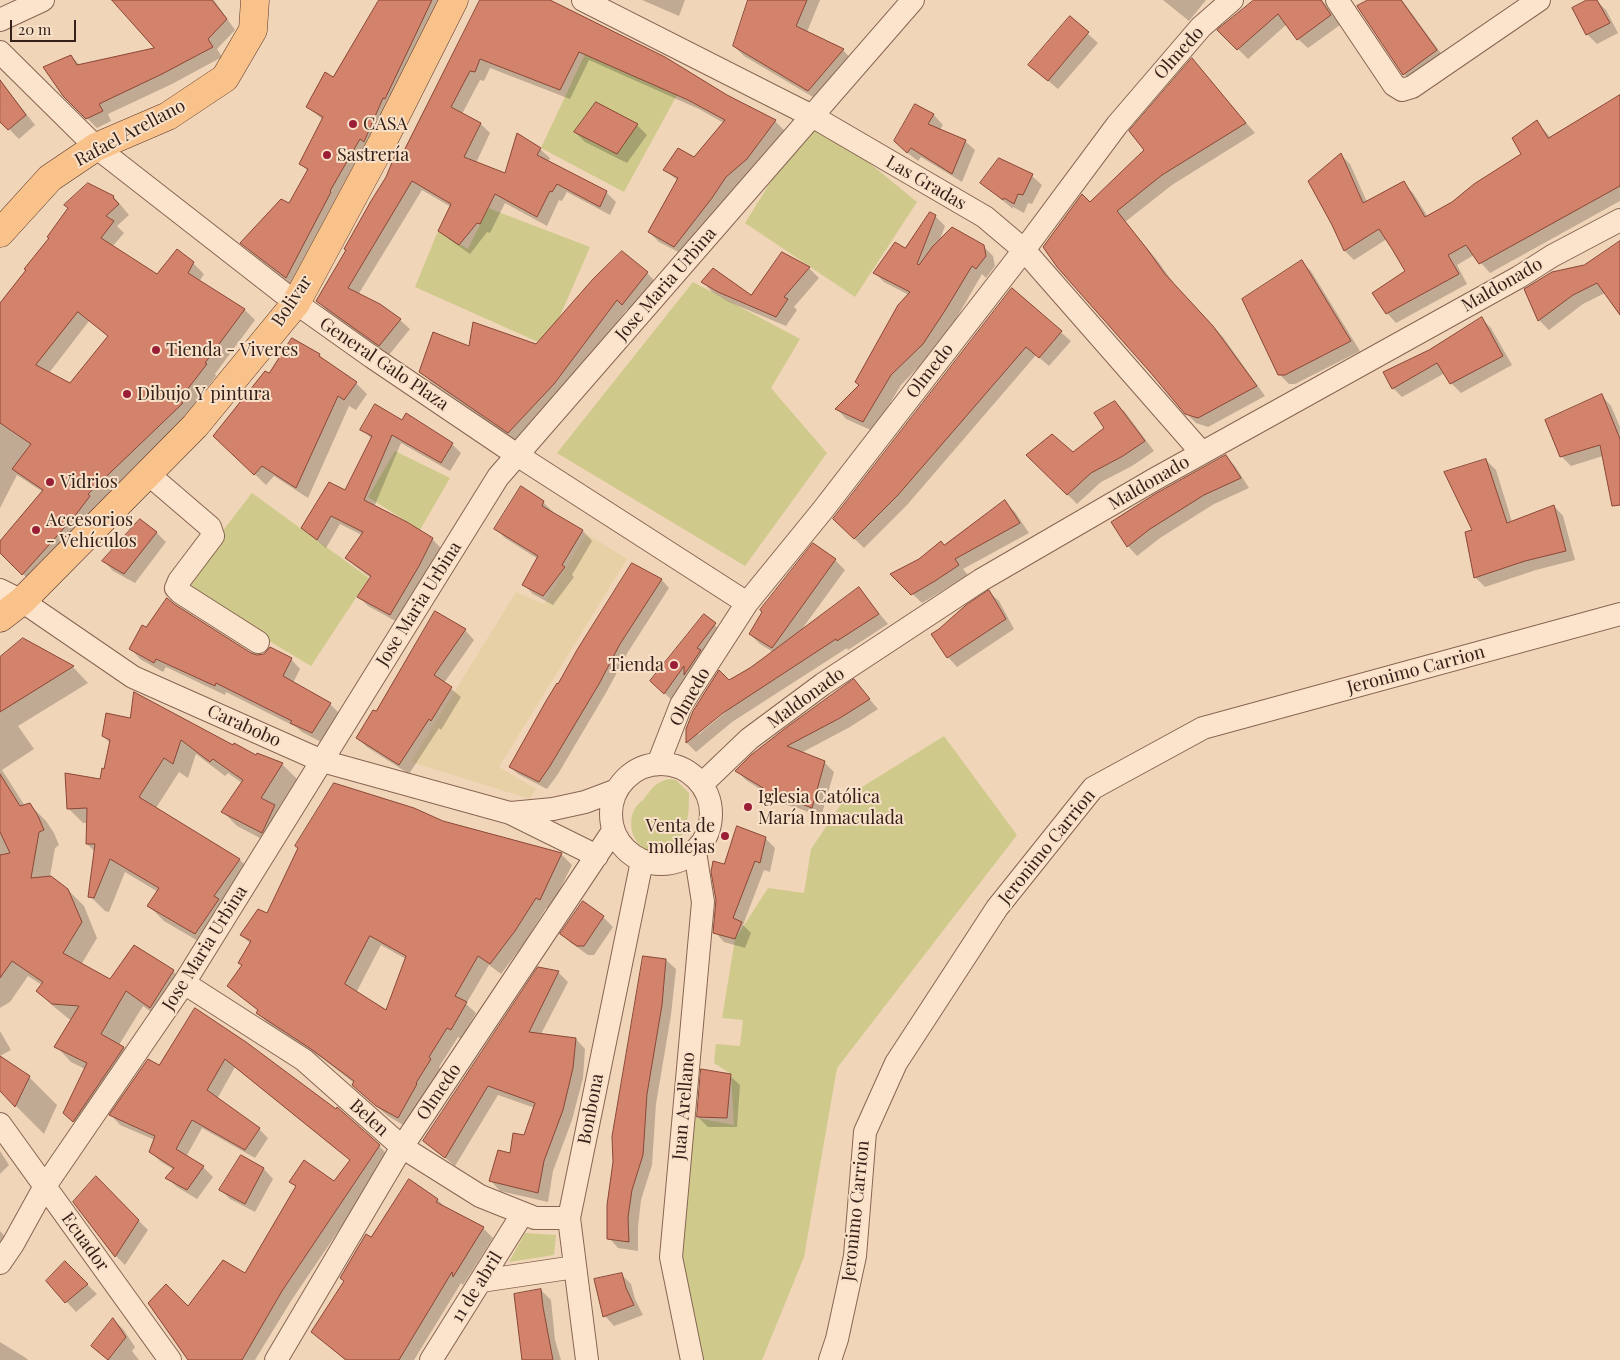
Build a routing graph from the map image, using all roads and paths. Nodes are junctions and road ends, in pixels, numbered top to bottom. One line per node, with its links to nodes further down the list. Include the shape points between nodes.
1 (43, 0): 9 (street)
2 (255, 0): 12 (main road, Rafael Arellano, via 253,30 225,78 168,116)
3 (454, 0): 16 (main road, Bolivar)
4 (584, 0): 11 (street, Las Gradas)
5 (913, 0): 11 (street, Jose Maria Urbina)
6 (1232, 0): 15 (street, Olmedo, via 1201,27 1117,125)
7 (1337, 0): 8 (street, via 1394,85 1402,90)
8 (1539, 0)
9 (0, 20)
10 (0, 52): 12 (street, General Galo Plaza)
11 (812, 116): 15 (street, Las Gradas, via 984,217); 17 (street, Jose Maria Urbina)
12 (96, 147): 14 (main road, Rafael Arellano, via 50,178); 16 (street, General Galo Plaza)
13 (1620, 220): 18 (street, Maldonado)
14 (0, 233)
15 (1024, 250): 18 (street, Las Gradas); 21 (street, Olmedo)
16 (296, 303): 17 (street, General Galo Plaza); 19 (main road, Bolivar, via 195,426)
17 (517, 454): 21 (street, General Galo Plaza); 25 (street, Jose Maria Urbina, via 498,477)
18 (1202, 454): 27 (street, Maldonado, via 981,580 903,630 749,739)
19 (147, 473): 20 (main road, Bolivar); 24 (street, via 210,527 213,536 176,588)
20 (11, 595): 23 (main road, Bolivar); 25 (street, Carabobo, via 133,677)
21 (747, 603): 26 (street, Olmedo, via 681,705)
22 (1620, 614): 48 (street, Jeronimo Carrion, via 1203,728 1093,788 998,908 896,1063 865,1132 855,1256)
23 (0, 618)
24 (258, 642)
25 (322, 761): 29 (street, Carabobo); 34 (street, Jose Maria Urbina)
26 (658, 764): 27 (street, via 683,769); 28 (street, via 627,777)
27 (702, 784): 31 (street, via 712,812 710,827)
28 (617, 790): 29 (street, Carabobo, via 553,809); 30 (street, via 610,817)
29 (510, 813): 32 (street, Carabobo)
30 (613, 831): 32 (street, Olmedo); 33 (street, via 624,849)
31 (695, 852): 33 (street, via 670,864); 47 (street, Juan Arellano, via 703,902 670,1257)
32 (597, 856): 36 (street, Olmedo)
33 (642, 861): 39 (street, Bonbona)
34 (184, 984): 36 (street, Belen, via 304,1060); 37 (street, Jose Maria Urbina)
35 (0, 1124): 37 (street, Ecuador)
36 (402, 1147): 38 (street, Belen, via 480,1196); 44 (street, Olmedo)
37 (45, 1186): 40 (street, Jose Maria Urbina); 43 (street, Ecuador)
38 (523, 1213): 39 (street, Belen, via 535,1218); 42 (street, 11 de abril)
39 (569, 1218): 41 (street, Bonbona)
40 (0, 1263)
41 (575, 1267): 42 (street); 46 (street, Bonbona)
42 (480, 1281): 45 (street, 11 de abril)
43 (170, 1360)
44 (276, 1360)
45 (431, 1360)
46 (587, 1360)
47 (692, 1360)
48 (830, 1360)

